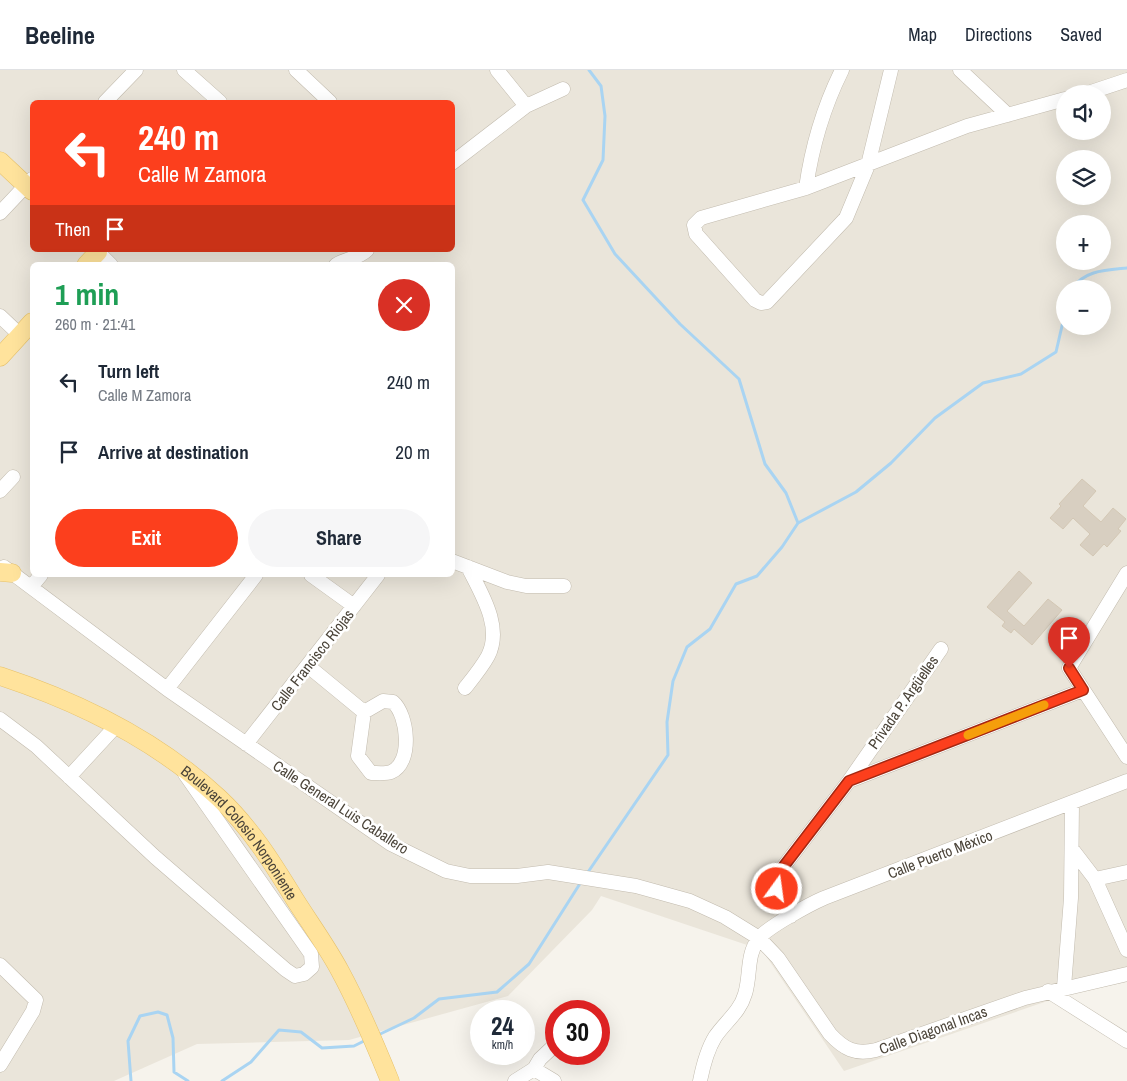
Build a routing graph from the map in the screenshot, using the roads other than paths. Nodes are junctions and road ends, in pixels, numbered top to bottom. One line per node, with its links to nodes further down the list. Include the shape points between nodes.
1 (136, 70): 11 (street)
2 (184, 70): 12 (street)
3 (296, 70): 13 (street)
4 (497, 70): 15 (street)
5 (842, 70): 21 (street, via 827,100 811,155)
6 (891, 70): 19 (street)
7 (960, 70): 16 (street)
8 (1127, 80): 9 (street)
9 (1111, 85)
10 (562, 89): 15 (street)
11 (107, 100)
12 (218, 100)
13 (328, 100)
14 (1056, 102): 16 (street)
15 (526, 106): 18 (street)
16 (1008, 115): 19 (street, via 967,126)
17 (0, 161): 20 (main road)
18 (455, 161)
19 (868, 165): 21 (street); 21 (street, via 846,218 767,302 761,303 702,242 694,226 702,218 717,212)
20 (30, 185): 22 (street)
21 (806, 188)
22 (0, 213)
23 (93, 256): 25 (street)
24 (361, 257): 26 (street)
25 (105, 262)
26 (340, 262)
27 (0, 316): 28 (street)
28 (26, 329): 29 (main road)
29 (0, 357)
30 (13, 478): 31 (street)
31 (0, 491)
32 (455, 562): 33 (street)
33 (468, 567): 40 (street, via 526,586); 47 (street, via 491,614 492,638 489,655)
34 (4, 570): 41 (street, Calle General Luis Caballero)
35 (1127, 573): 42 (street)
36 (39, 577): 41 (street)
37 (254, 577): 48 (street)
38 (314, 577): 43 (street)
39 (376, 577): 43 (street, Calle Francisco Riojas)
40 (564, 586)
41 (31, 587): 48 (street, Calle General Luis Caballero)
42 (1123, 588): 49 (street, via 1069,668)
43 (354, 606): 45 (street, Calle Francisco Riojas)
44 (940, 649): 57 (street, Privada P. Argüelles)
45 (308, 666): 50 (street); 53 (street, Calle Francisco Riojas)
46 (0, 676): 52 (main road, Boulevard Colosio Norponiente, via 46,692)
47 (465, 688)
48 (167, 689): 53 (street, Calle General Luis Caballero)
49 (1083, 690): 54 (street); 57 (street)
50 (364, 712): 50 (street, via 358,756 371,773 391,772 402,763 407,747 401,712 393,702 383,701)
51 (0, 719): 56 (street)
52 (116, 726): 55 (main road, Boulevard Colosio Norponiente); 56 (street)
53 (246, 744): 64 (street, Calle General Luis Caballero, via 391,844 446,871 470,876 548,872 636,886 690,901)
54 (1127, 758)
55 (180, 767): 56 (street, via 311,954 312,967 304,974 296,976 286,970); 74 (main road, Boulevard Colosio Norponiente, via 220,798 254,837 340,971)
56 (69, 776)
57 (849, 781): 63 (street, Privada P. Argüelles, via 774,879)
58 (1127, 781): 59 (street, Calle Puerto México)
59 (1072, 803): 60 (street); 63 (street, Calle Puerto México, via 824,898)
60 (1072, 849): 62 (street); 68 (street)
61 (1127, 872): 62 (street)
62 (1095, 879): 65 (street)
63 (791, 916): 64 (street, Calle Puerto México)
64 (759, 938): 69 (street, Calle Diagonal Incas, via 778,958 830,1034 855,1052 876,1050); 77 (street, via 750,957 745,994 734,1016 715,1037)
65 (1127, 950)
66 (0, 965): 72 (street, via 36,1000 33,1011)
67 (1127, 974): 68 (street, Calle Diagonal Incas)
68 (1064, 987): 69 (street, Calle Diagonal Incas)
69 (1048, 991): 70 (street)
70 (1127, 1041)
71 (545, 1054): 73 (street)
72 (0, 1063)
73 (534, 1069): 75 (street); 76 (street)
74 (390, 1081)
75 (515, 1081)
76 (554, 1081)
77 (700, 1081)

